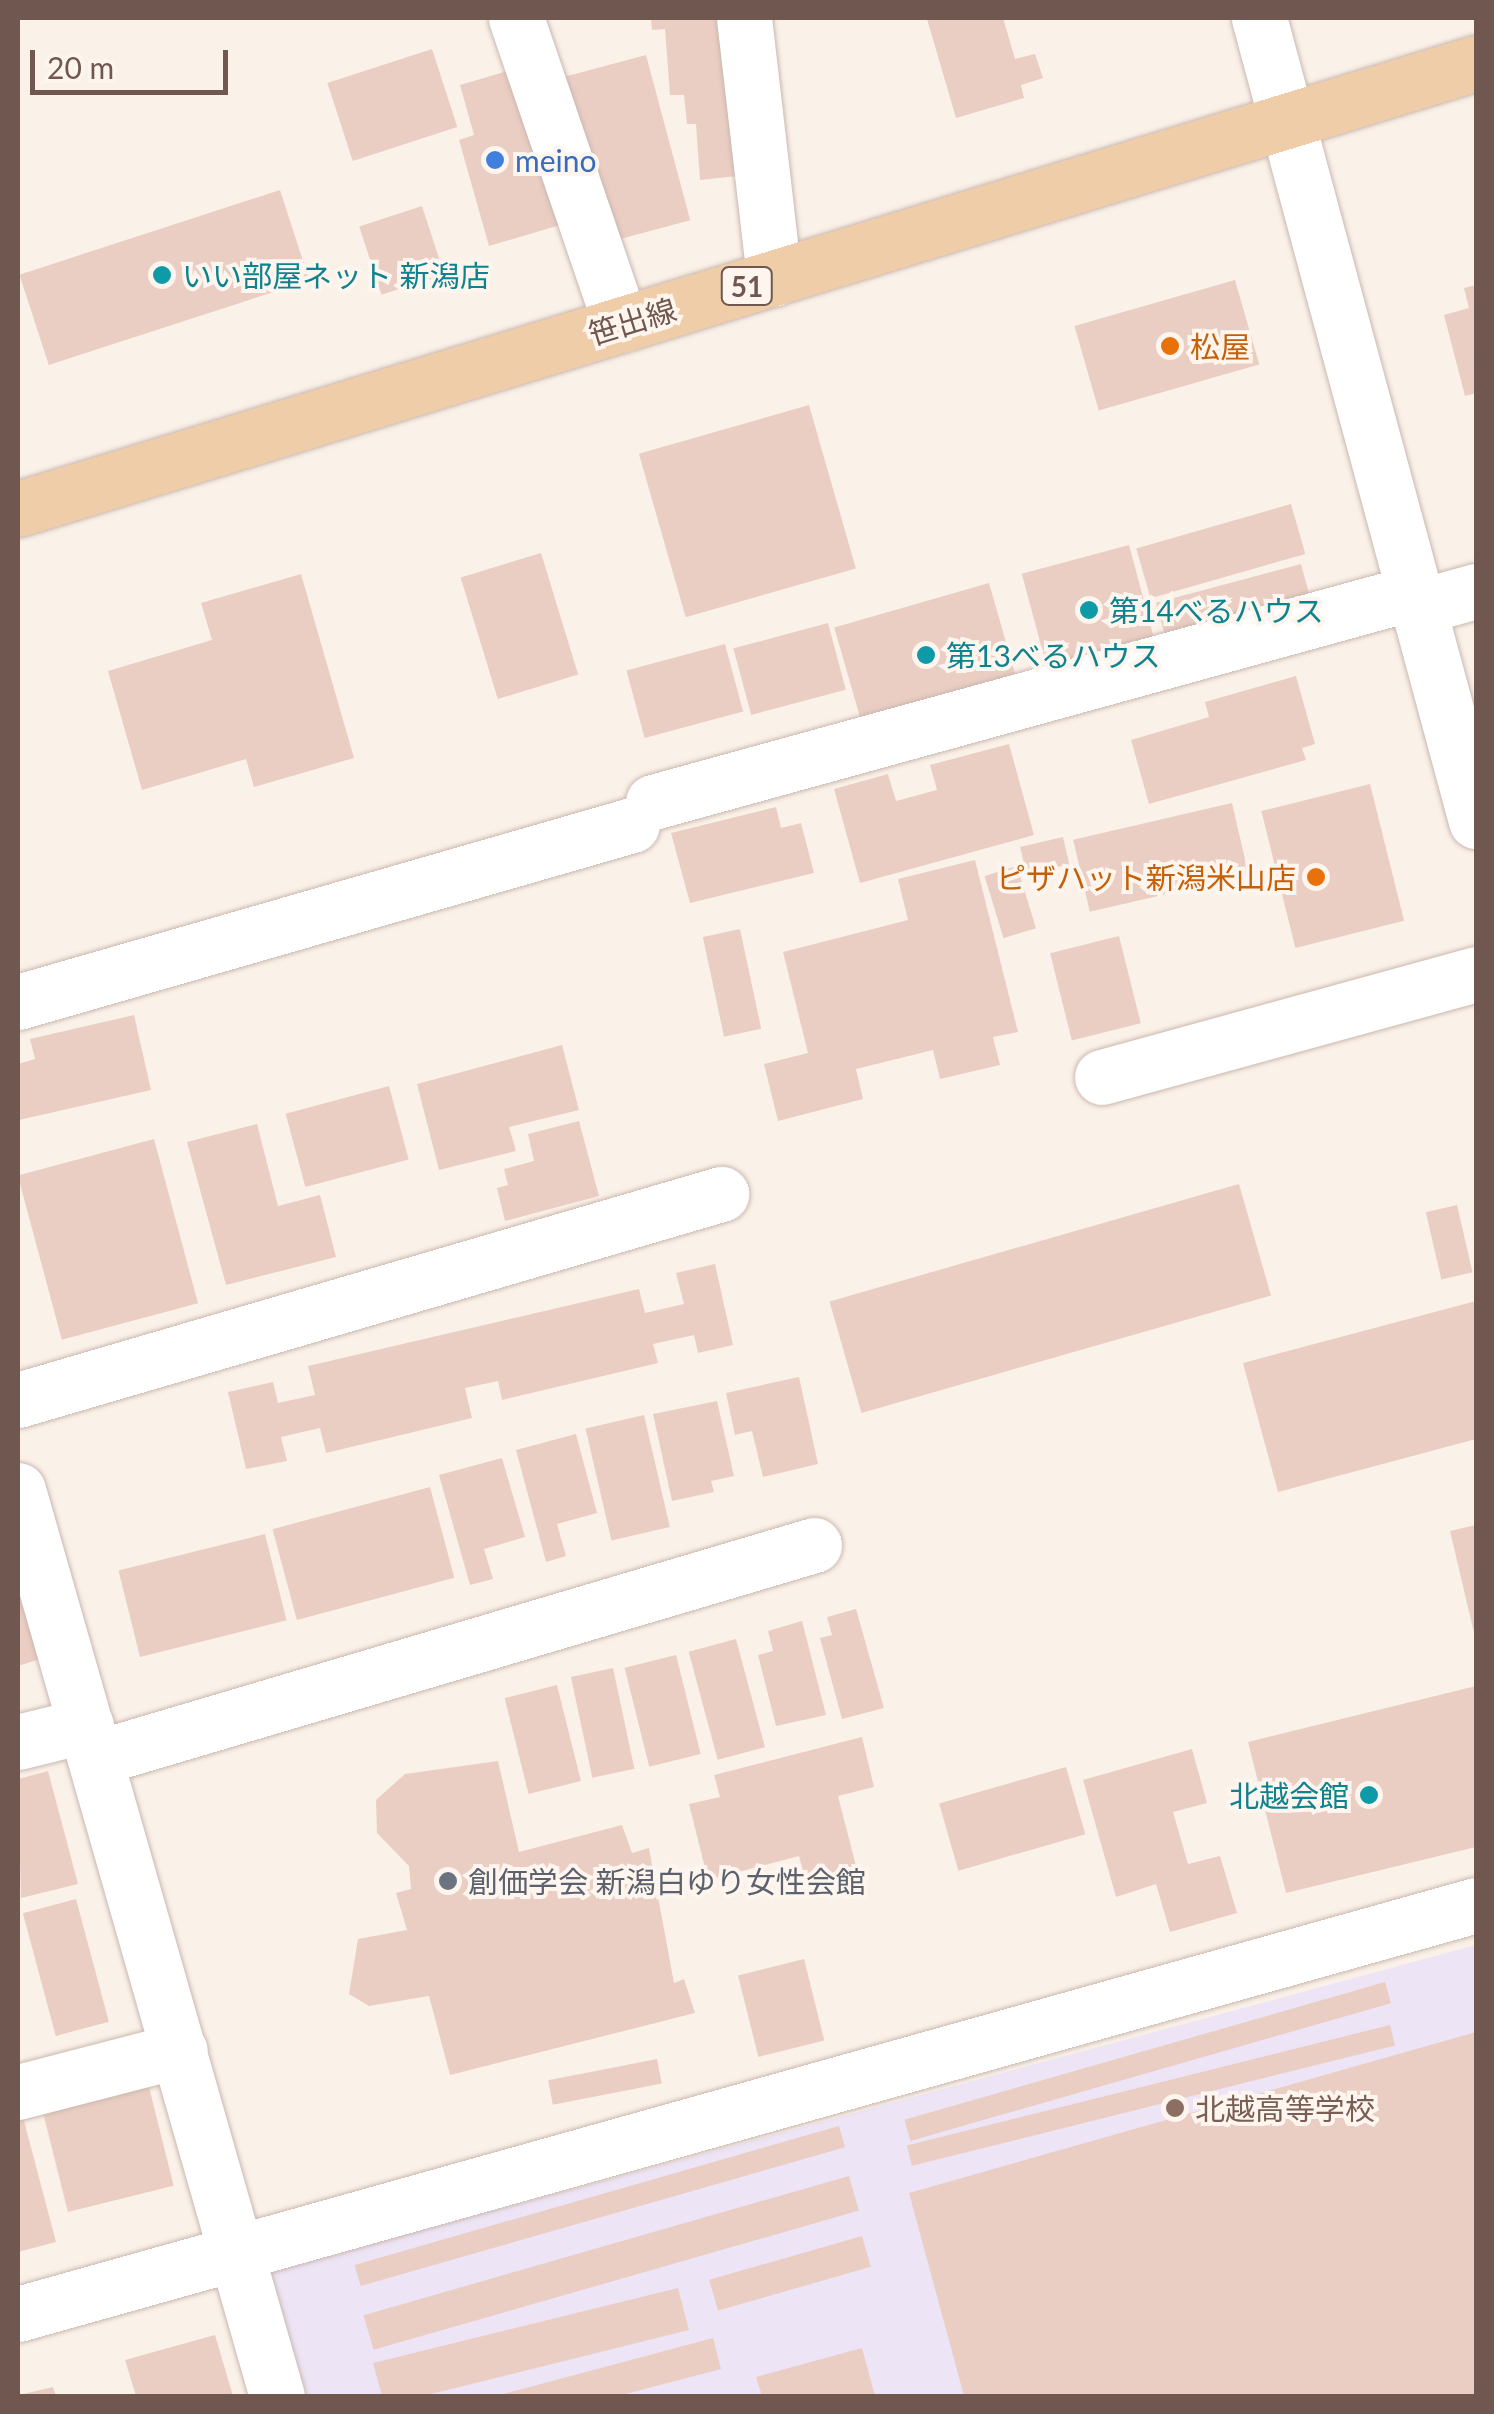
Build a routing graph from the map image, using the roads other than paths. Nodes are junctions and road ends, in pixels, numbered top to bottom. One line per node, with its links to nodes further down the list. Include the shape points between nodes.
1 (516, 18): 7 (street)
2 (744, 18): 6 (street)
3 (1259, 18): 5 (street)
4 (1476, 62): 5 (main road, 笹出線 / 51)
5 (1286, 120): 6 (main road, 笹出線 / 51); 10 (street)
6 (774, 278): 7 (main road, 笹出線 / 51)
7 (621, 325): 8 (main road, 笹出線 / 51)
8 (18, 508)
9 (1476, 591): 10 (street)
10 (1416, 600): 11 (street); 13 (street, via 642,814)
11 (1476, 821)
12 (1476, 974): 14 (street)
13 (18, 1002)
14 (1102, 1077)
15 (721, 1194): 16 (street)
16 (18, 1400)
17 (18, 1490): 19 (street)
18 (814, 1545): 19 (street)
19 (91, 1741): 20 (street); 22 (street)
20 (18, 1742)
21 (1476, 1905): 24 (street)
22 (180, 2050): 23 (street); 24 (street)
23 (18, 2092)
24 (240, 2256): 25 (street); 26 (street)
25 (18, 2314)
26 (277, 2396)

